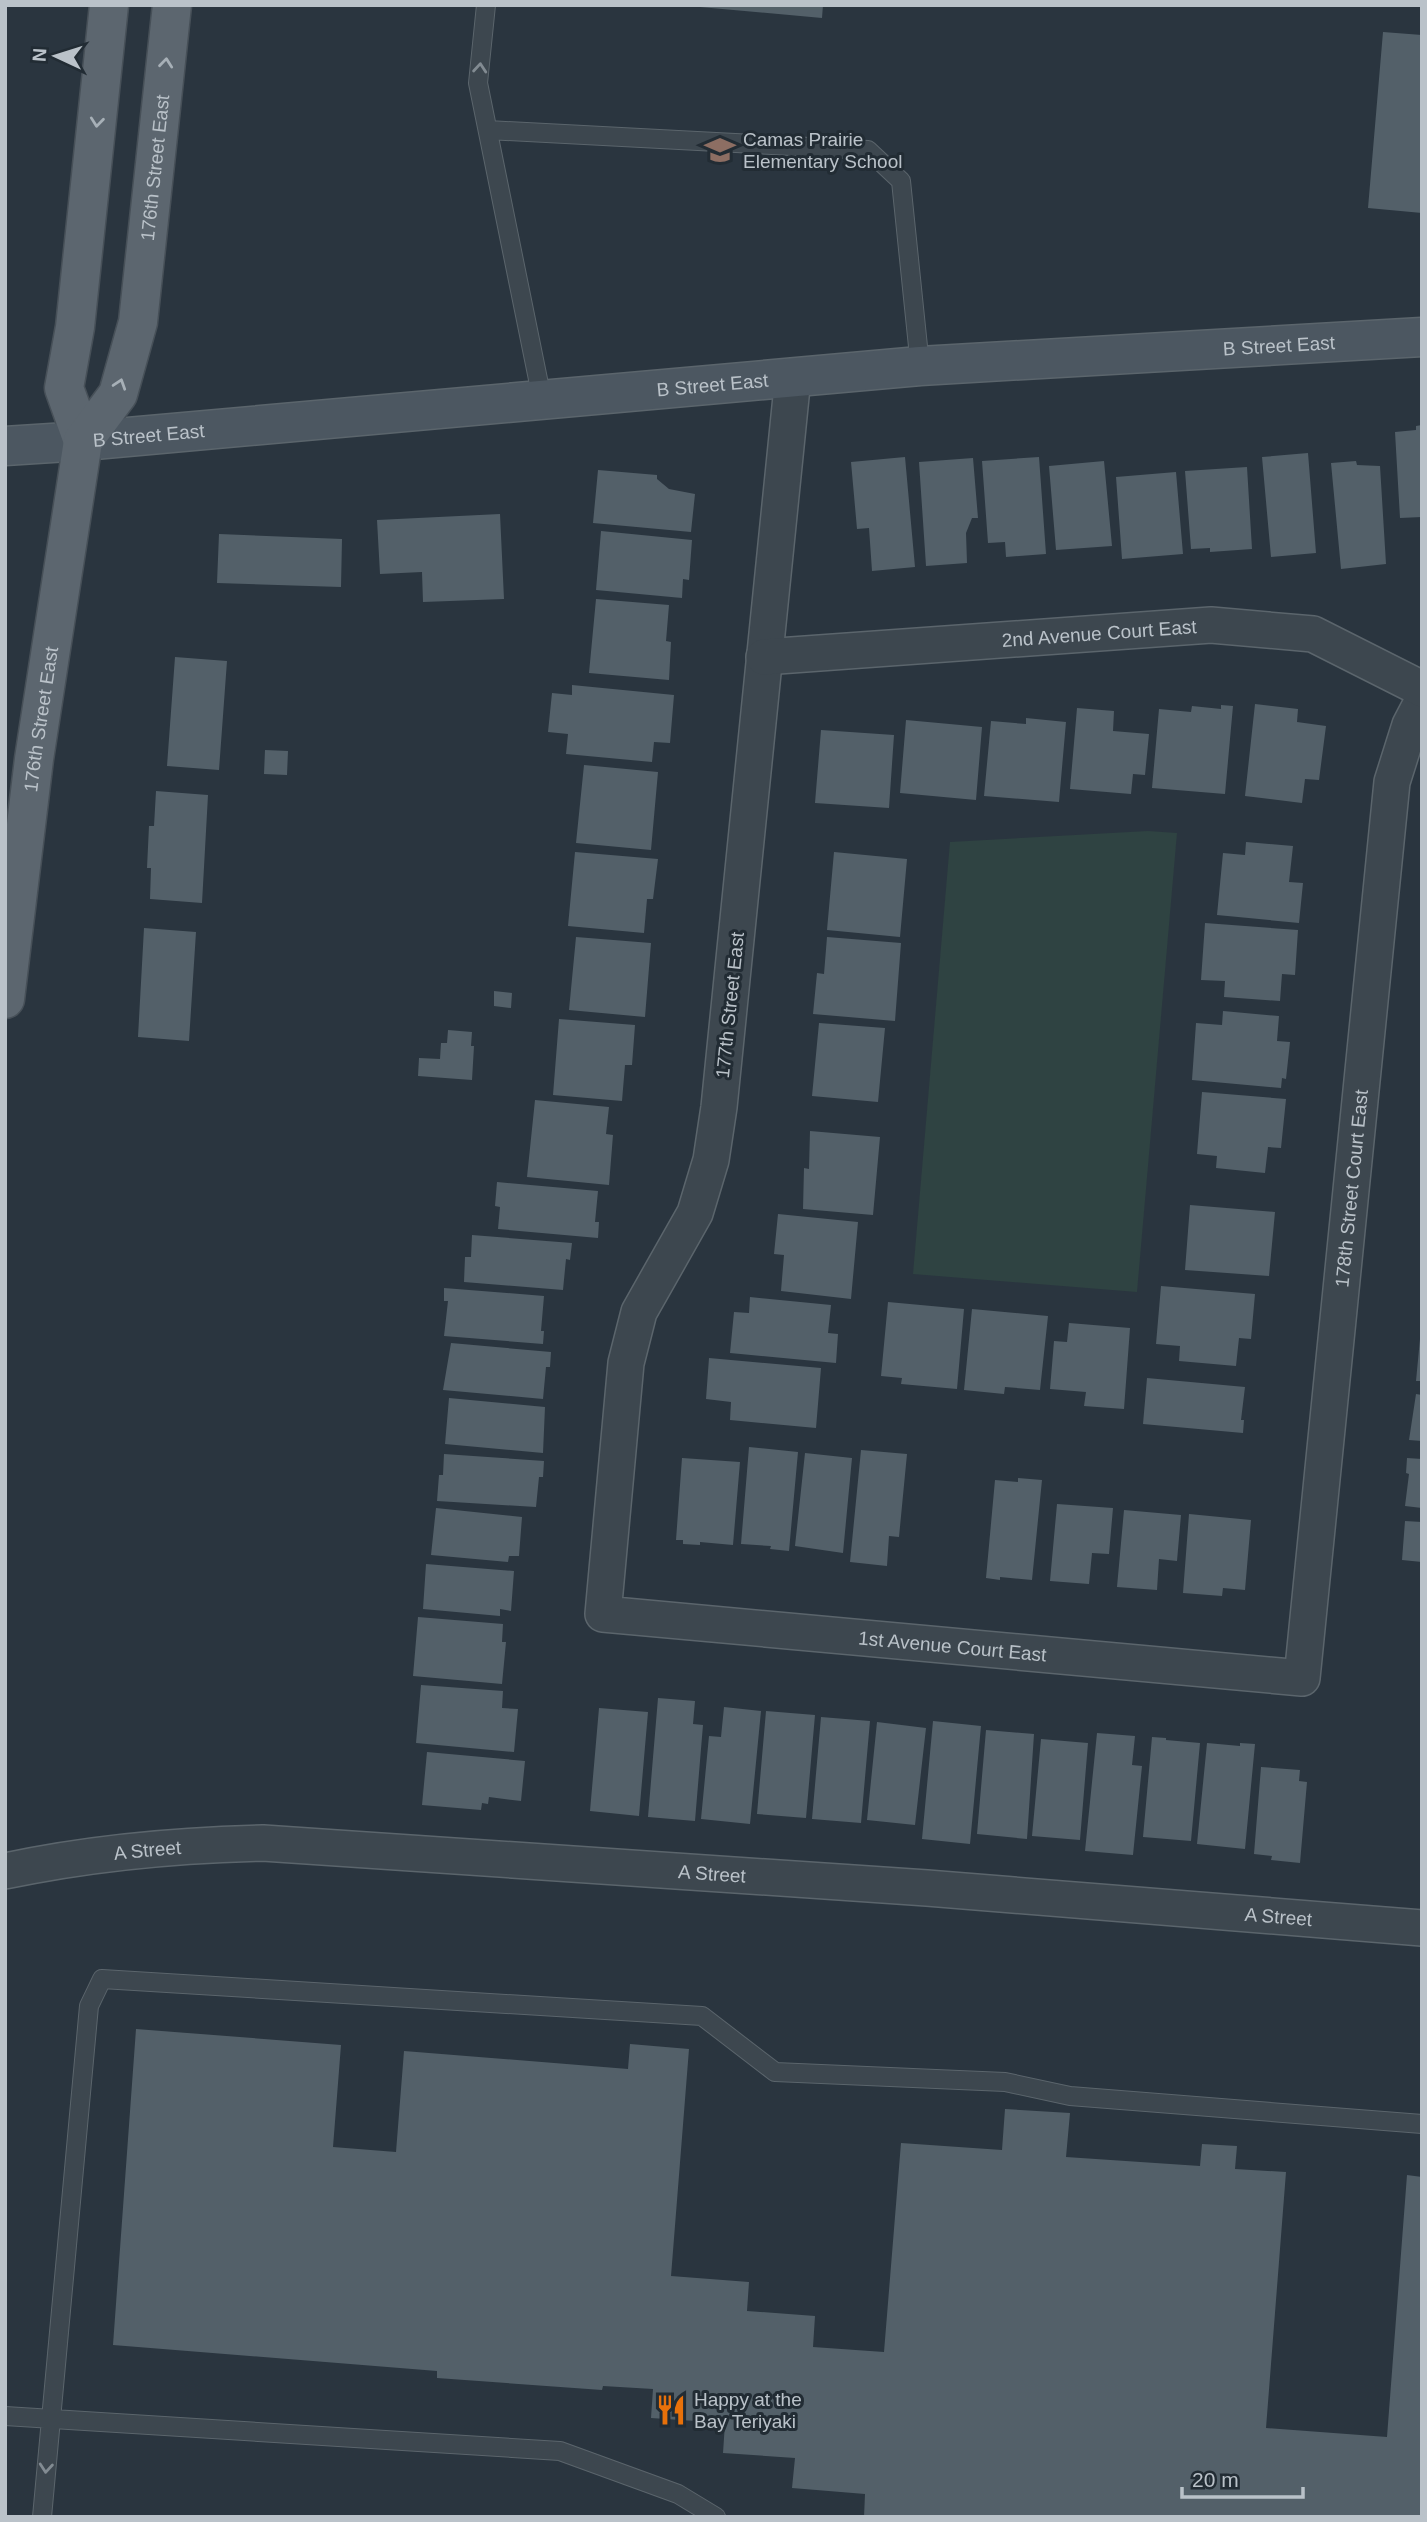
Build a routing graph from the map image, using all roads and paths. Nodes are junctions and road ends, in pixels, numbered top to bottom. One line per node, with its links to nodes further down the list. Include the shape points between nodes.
1 (109, 5): 9 (main road, 176th Street East, one-way to 9, via 75,327 64,388)
2 (172, 5): 9 (main road, 176th Street East, one-way to 2, via 118,394 138,322)
3 (486, 5): 4 (lane, one-way to 3, via 478,83)
4 (488, 130): 6 (lane, via 867,150 901,181); 8 (lane)
5 (1422, 337): 6 (street, B Street East)
6 (920, 366): 7 (street, B Street East)
7 (793, 377): 8 (street, B Street East); 11 (street, 177th Street East)
8 (542, 399): 9 (street, B Street East)
9 (83, 441): 10 (street, B Street East); 14 (main road, 176th Street East, via 34,760)
10 (5, 446)
11 (764, 657): 12 (street, 2nd Avenue Court East, via 1211,625 1313,634); 15 (street, 177th Street East, via 711,1160 695,1213 639,1312 626,1363)
12 (1422, 688)
13 (1422, 702): 16 (street, 178th Street Court East, via 1392,782)
14 (5, 999)
15 (603, 1614): 16 (street, 1st Avenue Court East)
16 (1302, 1678)
17 (5, 1871): 18 (street, A Street, via 121,1852 263,1843 927,1888)
18 (1422, 1928)
19 (1422, 2124): 21 (lane, via 1070,2096 1005,2082 775,2072 702,2016 102,1979 89,2006)
20 (5, 2416): 21 (lane)
21 (50, 2419): 22 (lane, one-way to 22); 23 (lane, via 560,2451 678,2494)
22 (42, 2517)
23 (716, 2517)

